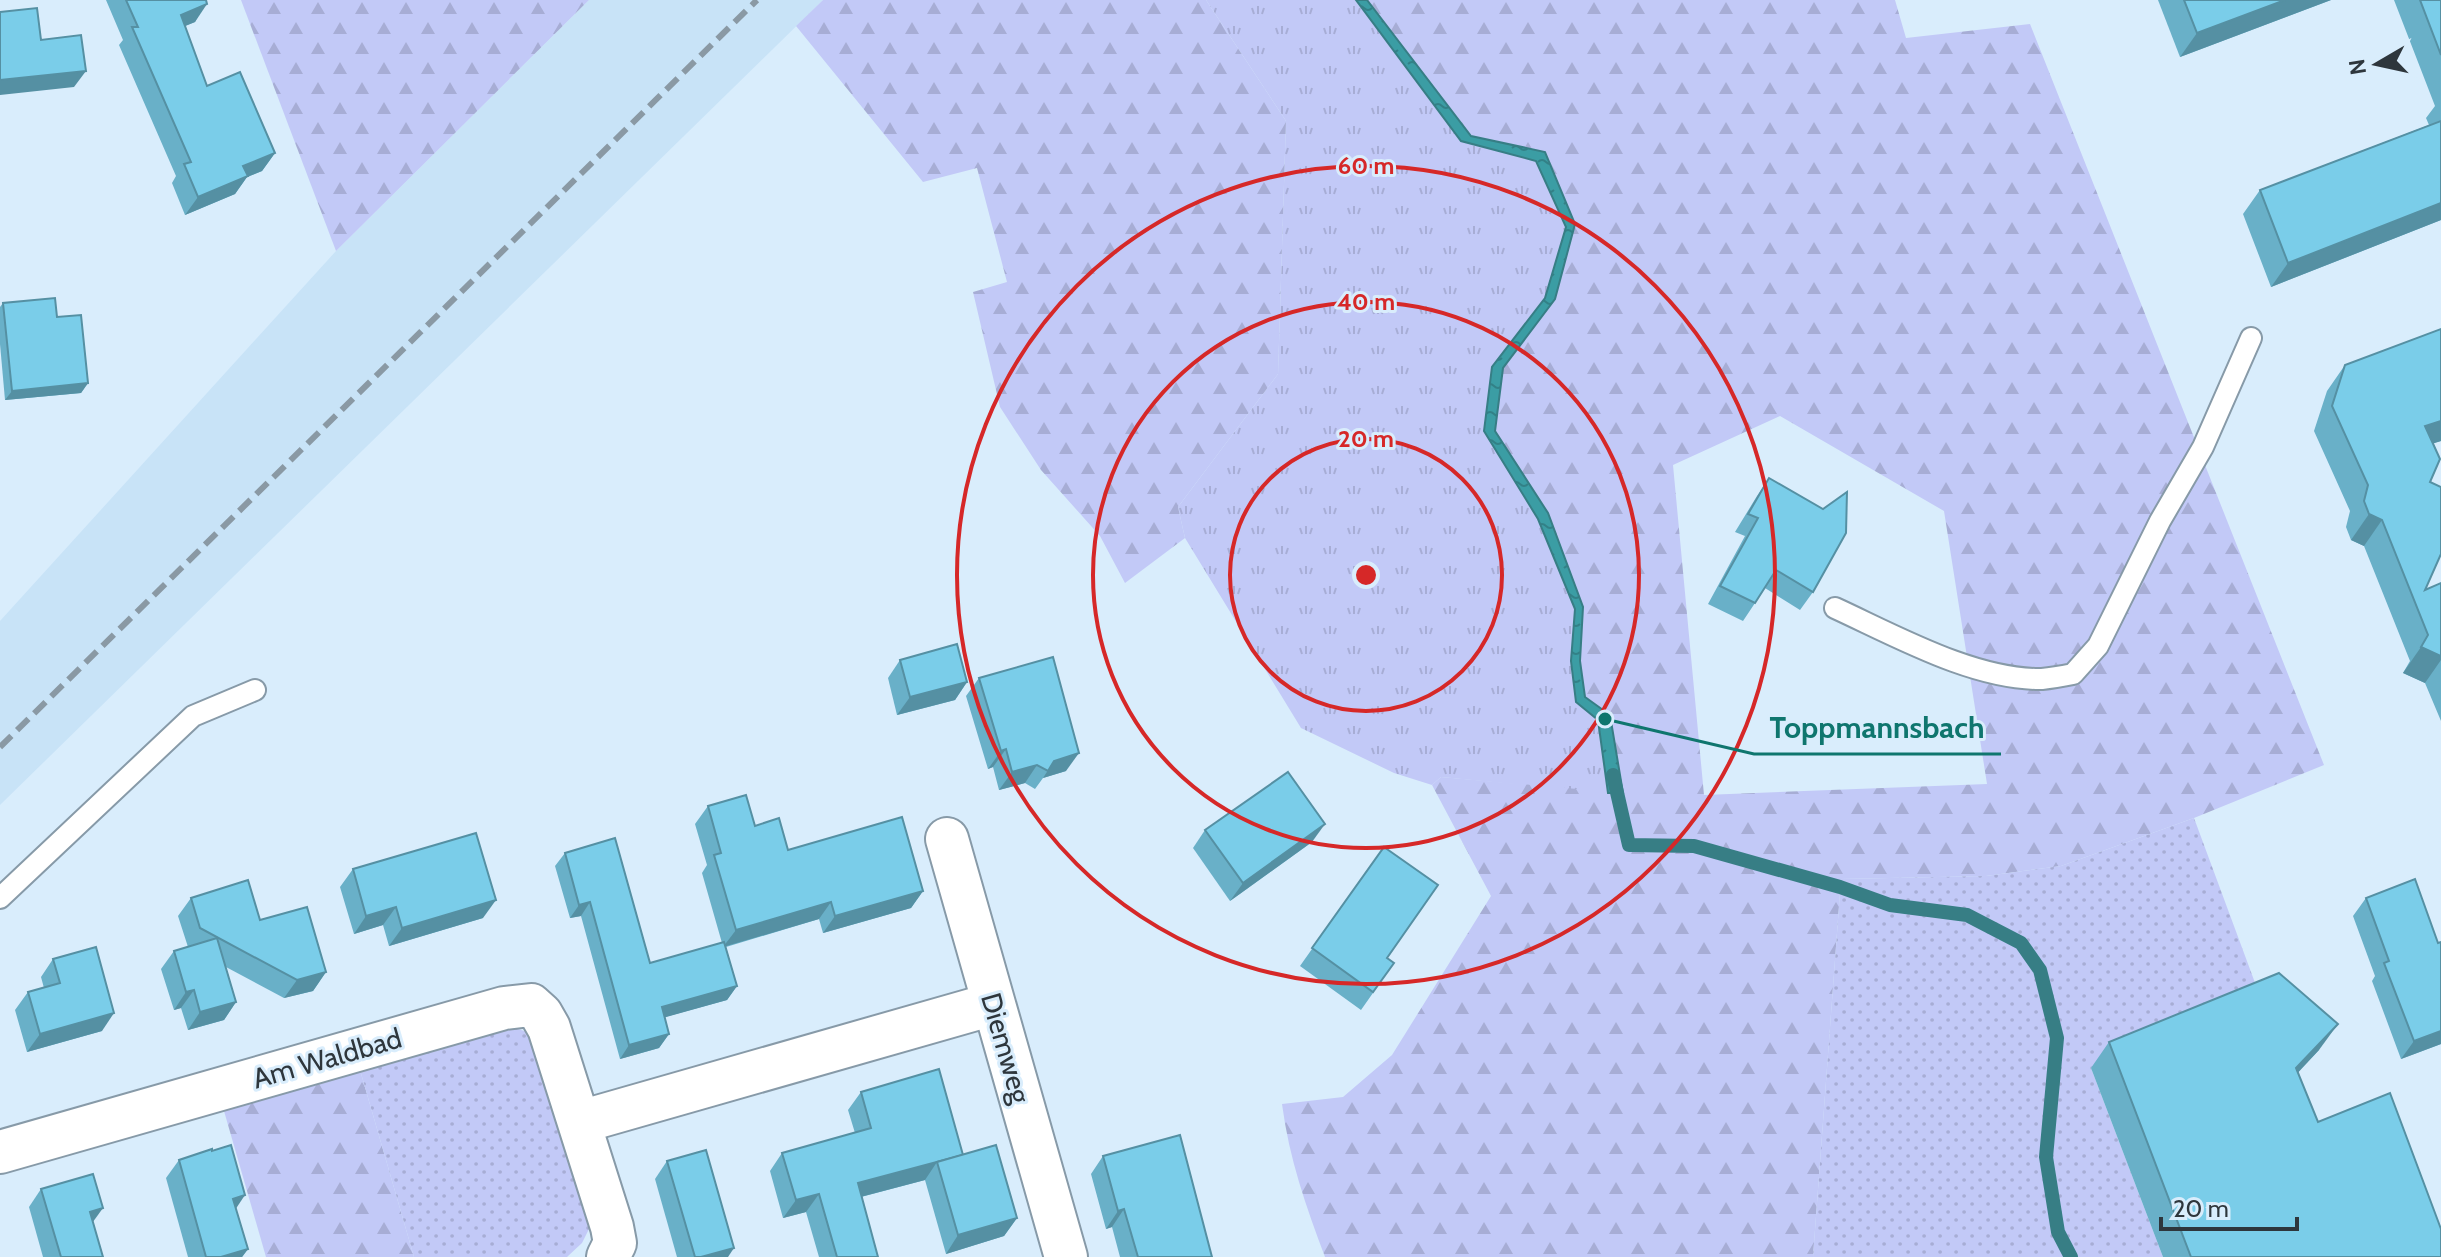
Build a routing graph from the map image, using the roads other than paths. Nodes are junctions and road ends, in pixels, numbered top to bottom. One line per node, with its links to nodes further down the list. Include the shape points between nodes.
1 (2251, 338): 2 (lane, via 2203,447 2098,646 2073,674 2042,679 1993,673)
2 (1835, 608)
3 (255, 690): 5 (lane, via 193,716)
4 (947, 839): 6 (street, Diemweg)
5 (0, 898)
6 (993, 1004): 7 (street); 10 (street, Diemweg)
7 (580, 1122): 8 (street, Am Waldbad, via 545,1021 531,1005 516,1005); 9 (street, Am Waldbad, via 612,1227 615,1243)
8 (0, 1152)
9 (608, 1257)
10 (1066, 1257)

